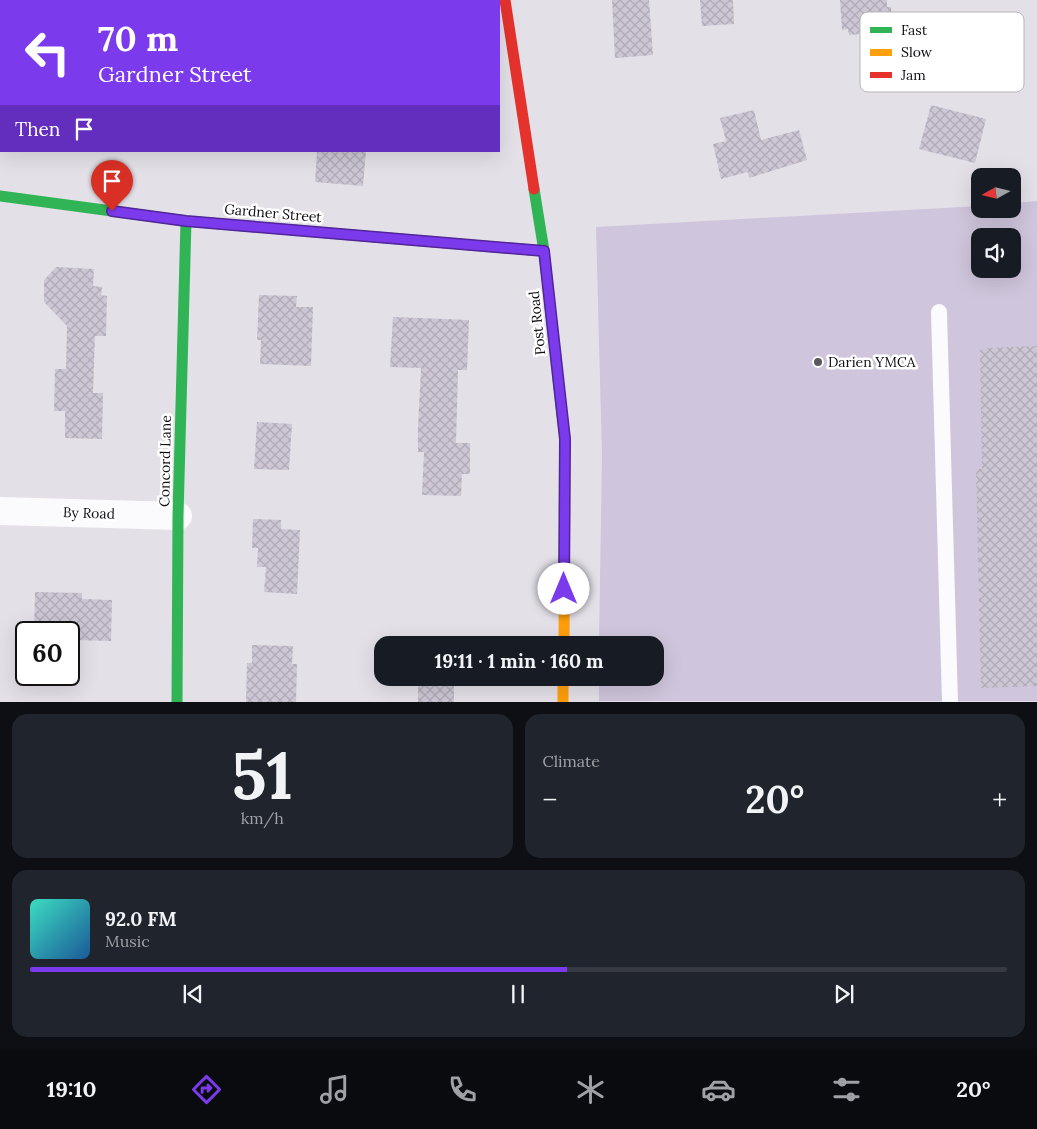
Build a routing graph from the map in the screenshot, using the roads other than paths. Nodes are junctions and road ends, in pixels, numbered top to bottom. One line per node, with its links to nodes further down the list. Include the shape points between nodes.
1 (505, 0): 4 (street, Post Road)
2 (0, 196): 3 (street, Gardner Street)
3 (186, 221): 4 (street, Gardner Street); 7 (street, Concord Lane)
4 (544, 251): 8 (street, Post Road, via 565,439)
5 (939, 312): 12 (lane)
6 (0, 511): 7 (street, By Road)
7 (178, 516): 10 (street, Concord Lane)
8 (564, 636)
9 (563, 686): 11 (street)
10 (177, 702)
11 (563, 702)
12 (950, 702)

